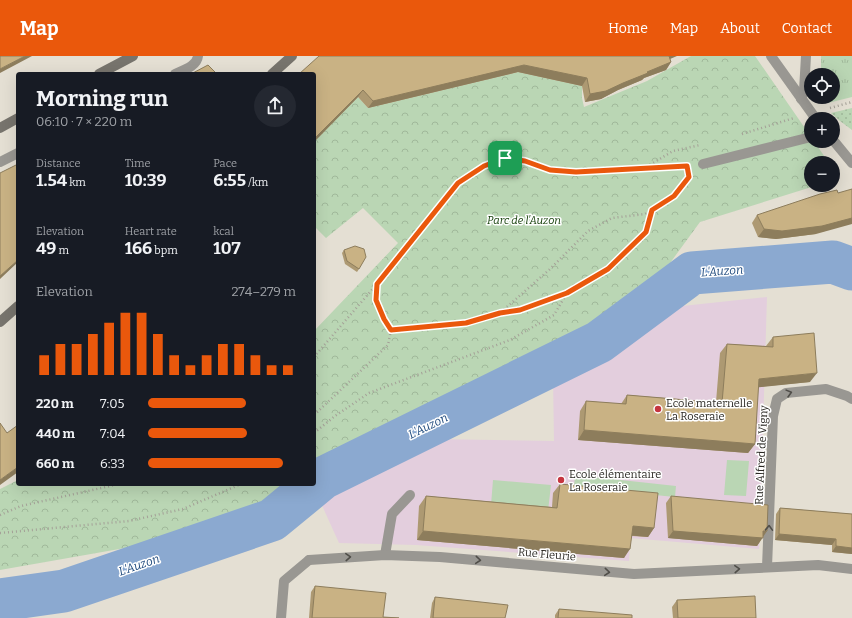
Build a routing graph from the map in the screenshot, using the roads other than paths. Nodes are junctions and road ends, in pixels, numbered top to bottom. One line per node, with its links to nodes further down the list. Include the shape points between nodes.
1 (133, 56): 6 (main road)
2 (198, 56): 7 (street, via 194,65)
3 (292, 56): 8 (main road)
4 (771, 56): 9 (street)
5 (806, 56): 9 (street, via 804,91)
6 (103, 72)
7 (179, 72)
8 (274, 72)
9 (801, 99): 10 (street)
10 (810, 112)
11 (16, 119): 12 (main road)
12 (0, 128)
13 (804, 139): 18 (street)
14 (840, 148): 17 (street)
15 (16, 154): 16 (street)
16 (0, 162)
17 (852, 163)
18 (703, 164)
19 (16, 308): 20 (main road)
20 (0, 322)
21 (852, 399): 24 (street, Rue Alfred de Vigny, one-way to 21, via 773,416 776,399 786,393 826,388)
22 (410, 495): 23 (street, via 392,514)
23 (385, 555): 24 (street, Rue Fleurie, one-way to 24, via 440,557 634,574); 26 (street, Rue Fleurie, one-way to 23, via 284,581 309,560)
24 (768, 567): 25 (street, Rue Fleurie, via 818,565)
25 (852, 569)
26 (281, 618)

